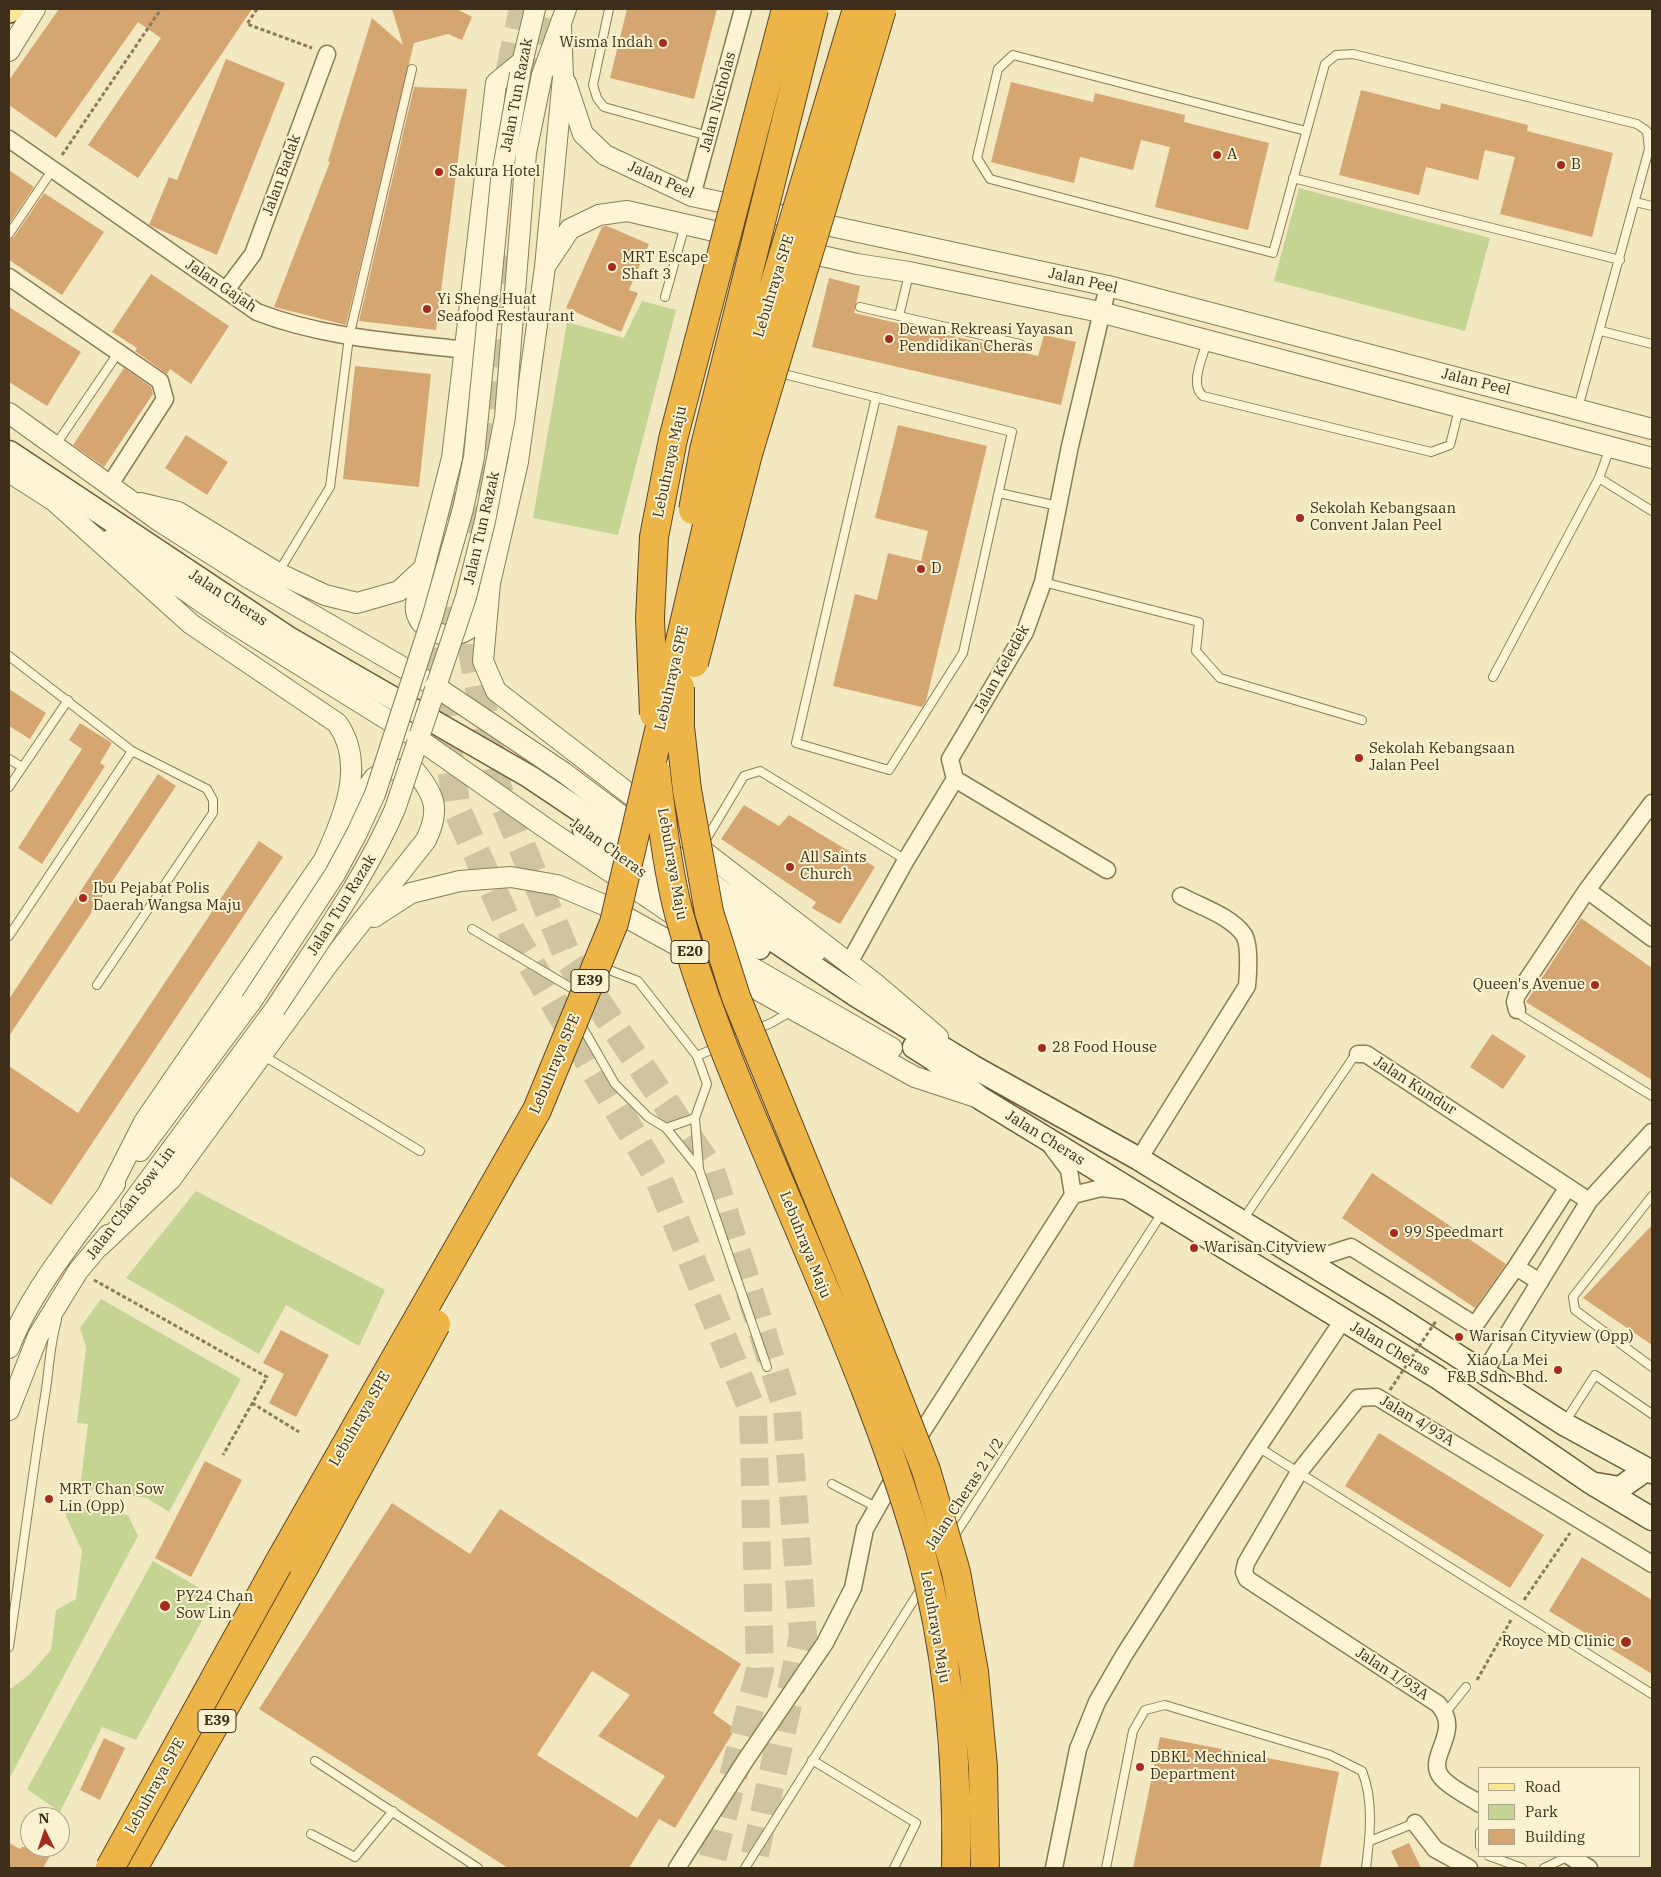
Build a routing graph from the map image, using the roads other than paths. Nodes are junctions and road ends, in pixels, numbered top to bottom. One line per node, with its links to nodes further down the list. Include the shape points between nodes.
1 (35, 9): 10 (street)
2 (535, 9): 12 (street, Jalan Tun Razak)
3 (608, 9): 16 (lane, via 593,85 604,107)
4 (743, 9): 16 (street, Jalan Nicholas)
5 (786, 9): 163 (highway, Lebuhraya Maju / E20, bridge, via 673,439 654,537 650,618 656,771 678,911 716,1032 890,1453 920,1550 933,1604 955,1758)
6 (814, 9): 164 (highway, Lebuhraya Maju / E20, bridge, via 704,450 688,537 679,627 680,727 687,790 709,912 736,997 926,1470 956,1572 974,1672 984,1767)
7 (857, 9): 157 (highway, Lebuhraya SPE / E39, bridge, via 725,449 614,923 537,1110 280,1559)
8 (882, 9): 158 (highway, Lebuhraya SPE / E39, bridge, via 748,454 622,938 552,1109 304,1568)
9 (564, 17): 14 (street); 69 (street, Jalan Tun Razak, bridge, via 542,75 526,153 505,418 466,597)
10 (9, 52)
11 (327, 54): 32 (street, Jalan Badak, via 253,254)
12 (521, 68): 42 (street, via 496,83); 67 (street, Jalan Tun Razak, bridge, via 501,180 474,457 464,509)
13 (412, 70): 38 (lane)
14 (563, 77): 20 (street, Jalan Peel, via 583,134 605,155); 28 (street)
15 (1306, 131): 19 (lane); 19 (lane, via 1013,55 998,68 977,158 990,179 1273,253); 21 (lane, via 1325,64 1336,55 1352,54 1637,124 1647,131 1649,148)
16 (708, 136): 20 (street, Jalan Nicholas)
17 (9, 139): 18 (street, Jalan Gajah)
18 (53, 170): 24 (lane); 32 (street, Jalan Gajah)
19 (1294, 178): 26 (lane)
20 (692, 196): 25 (street, Jalan Peel)
21 (1635, 202): 22 (lane); 26 (lane)
22 (1652, 206)
23 (685, 225): 27 (street, Jalan Peel); 28 (street, Jalan Peel, via 627,212 599,215 570,229); 33 (lane)
24 (9, 234)
25 (865, 234): 27 (street); 31 (street, Jalan Peel)
26 (1620, 260): 37 (lane)
27 (857, 264): 29 (street, Jalan Peel)
28 (545, 266): 65 (street, via 518,462)
29 (909, 272): 35 (street, Jalan Peel); 36 (lane)
30 (9, 277): 43 (street)
31 (1108, 286): 35 (street, Jalan Keledek); 47 (street, Jalan Peel)
32 (226, 290): 38 (street, Jalan Gajah, via 257,312 291,325)
33 (665, 298)
34 (860, 307): 36 (lane)
35 (1100, 312): 39 (street, Jalan Peel); 60 (street, Jalan Keledek)
36 (899, 316): 40 (lane)
37 (1601, 331): 41 (lane); 47 (lane)
38 (349, 337): 42 (street, Jalan Gajah); 63 (lane, via 330,486)
39 (1207, 341): 46 (street, Jalan Peel); 46 (lane, via 1196,385 1203,396 1431,452 1450,445)
40 (1020, 344)
41 (1652, 344)
42 (466, 350): 62 (street, via 452,458)
43 (118, 352): 50 (lane); 56 (street, via 160,382 165,398)
44 (788, 375): 45 (lane)
45 (876, 397): 57 (lane, via 1012,432); 57 (lane, via 796,742 889,770 963,653)
46 (1460, 407): 51 (street, Jalan Peel)
47 (1578, 409): 49 (street, Jalan Peel)
48 (9, 413): 50 (street)
49 (1652, 429)
50 (55, 447): 56 (street)
51 (1611, 447): 53 (street, Jalan Peel); 55 (lane)
52 (9, 452): 73 (main road, Jalan Cheras, via 287,637)
53 (1652, 458)
54 (9, 472): 58 (street)
55 (1599, 478): 61 (lane); 68 (lane)
56 (109, 486): 59 (street)
57 (999, 493): 60 (lane)
58 (52, 499): 72 (street, via 229,622); 81 (street, via 191,624 337,723 349,744 351,760)
59 (128, 501): 63 (street, via 178,512); 67 (street, via 249,578)
60 (1058, 506): 64 (street, Jalan Keledek)
61 (1652, 511)
62 (424, 568): 63 (street, via 399,591 357,603 326,595); 65 (street, via 416,613 425,627 442,636 468,629 479,614)
63 (278, 573)
64 (1043, 582): 71 (lane, via 1199,622 1196,651 1220,678); 78 (street, Jalan Keledek, via 1025,632 950,759)
65 (490, 584): 82 (street, via 483,661 496,691)
66 (9, 656): 70 (lane)
67 (414, 673): 69 (street); 72 (street, Jalan Tun Razak, bridge)
68 (1492, 677)
69 (435, 686): 74 (street, Jalan Tun Razak, bridge); 101 (street, bridge, via 563,772 722,891 863,985)
70 (68, 700): 75 (lane); 77 (lane)
71 (1362, 720)
72 (396, 725): 74 (street); 94 (street, Jalan Tun Razak, bridge, via 375,794 357,833 335,874)
73 (454, 732): 101 (main road, Jalan Cheras, via 530,776 857,996); 103 (main road, Jalan Cheras, via 650,879 933,1059)
74 (417, 738): 95 (street, Jalan Tun Razak, bridge, via 395,809 365,872); 103 (street, bridge, via 746,964)
75 (132, 752): 89 (lane); 92 (lane, via 207,789 213,800 213,813)
76 (9, 759): 77 (lane)
77 (22, 767): 79 (lane)
78 (955, 779): 83 (street); 84 (street)
79 (9, 787)
80 (1652, 803): 85 (street)
81 (341, 823): 87 (street, via 374,778 388,769 415,771 428,787 435,805 434,823 426,840); 113 (street, via 324,860 144,1122)
82 (701, 847): 83 (lane, via 744,776 760,771); 91 (street)
83 (906, 860): 91 (street)
84 (1107, 870)
85 (1587, 890): 90 (street); 97 (street, via 1517,995)
86 (1181, 896): 109 (street, via 1229,921 1245,936 1249,971 1247,986)
87 (361, 925): 96 (street, via 411,893 460,881 511,877 557,885 604,905); 99 (street, via 329,963)
88 (472, 929): 93 (lane)
89 (9, 936)
90 (1652, 938)
91 (848, 965): 101 (street, via 877,985)
92 (97, 985)
93 (573, 989): 100 (lane, via 604,968 638,981); 105 (lane, via 576,1016 615,1084 648,1117)
94 (251, 1002): 113 (street, Jalan Chan Sow Lin)
95 (275, 1009): 119 (street, Jalan Chan Sow Lin)
96 (794, 1010): 100 (lane); 103 (street, via 915,1077)
97 (1517, 1010): 102 (lane)
98 (1358, 1054): 111 (street, Jalan Kundur, via 1366,1054); 118 (lane, Jalan Kundur)
99 (264, 1056): 108 (lane); 119 (street, via 171,1179)
100 (697, 1056): 104 (lane, via 708,1084)
101 (972, 1066): 109 (main road, Jalan Cheras)
102 (1652, 1096)
103 (980, 1098): 107 (main road, Jalan Cheras)
104 (695, 1118): 105 (lane); 110 (lane)
105 (666, 1128): 110 (lane)
106 (1652, 1132): 116 (street)
107 (1043, 1137): 112 (main road, Jalan Cheras); 114 (street, via 1068,1170)
108 (420, 1151)
109 (1139, 1159): 118 (main road, Jalan Cheras)
110 (698, 1169): 126 (lane)
111 (1568, 1187): 116 (street, Jalan Kundur); 121 (street)
112 (1132, 1192): 114 (street, via 1101,1188); 117 (main road, Jalan Cheras)
113 (107, 1194): 125 (street, Jalan Chan Sow Lin, via 52,1270 15,1331)
114 (1073, 1195): 137 (street)
115 (1652, 1196): 127 (lane, via 1573,1297 1576,1310)
116 (1589, 1201): 122 (street)
117 (1163, 1211): 124 (main road, Jalan Cheras); 139 (lane, Jalan Cheras 2 1/2)
118 (1242, 1221): 120 (main road, Jalan Cheras)
119 (100, 1246): 123 (street, Jalan Chan Sow Lin, via 78,1271)
120 (1308, 1261): 121 (street, via 1352,1248 1475,1325); 128 (main road, Jalan Cheras)
121 (1516, 1267): 122 (street)
122 (1540, 1282): 128 (street)
123 (64, 1294): 129 (street, Jalan Chan Sow Lin, via 38,1336); 143 (lane, via 51,1339 49,1373)
124 (1343, 1320): 132 (street); 135 (main road, Jalan Cheras, via 1437,1377)
125 (9, 1348)
126 (767, 1367)
127 (1652, 1367)
128 (1484, 1373): 131 (main road, Jalan Cheras)
129 (9, 1410)
130 (1652, 1414): 131 (lane, via 1595,1375)
131 (1564, 1424): 133 (main road, Jalan Cheras)
132 (1258, 1447): 134 (lane); 165 (street, via 1097,1702 1078,1749)
133 (1651, 1471): 135 (main road, via 1620,1488)
134 (1299, 1472): 140 (street, Jalan 4/93A, via 1358,1398 1377,1396); 142 (street, Jalan 4/93A, via 1246,1563); 145 (lane)
135 (1590, 1482): 138 (main road, Jalan Cheras)
136 (832, 1484): 137 (lane)
137 (876, 1508): 160 (street, via 865,1529 853,1588 825,1643)
138 (1652, 1519)
139 (940, 1558)
140 (1652, 1564)
141 (935, 1567): 147 (lane, Jalan Cheras 2 1/2)
142 (1244, 1572): 146 (street, Jalan 1/93A, via 1247,1580)
143 (9, 1647)
144 (1466, 1687): 146 (lane)
145 (1652, 1694)
146 (1446, 1712): 149 (street, via 1449,1724 1438,1770 1442,1777)
147 (812, 1760): 161 (lane, Jalan Cheras 2 1/2); 162 (lane, via 916,1823)
148 (315, 1761): 150 (lane)
149 (1478, 1803)
150 (393, 1811): 152 (lane, via 355,1857); 159 (lane)
151 (1415, 1823): 153 (lane); 168 (street, via 1435,1848)
152 (311, 1834)
153 (1370, 1841): 166 (lane, via 1368,1785 1362,1771 1330,1755 1165,1705 1145,1710 1133,1731); 167 (lane)
154 (1492, 1857): 169 (lane)
155 (1567, 1857): 170 (lane)
156 (1571, 1857): 171 (street)
157 (110, 1868)
158 (133, 1868)
159 (478, 1868)
160 (677, 1868)
161 (744, 1868)
162 (894, 1868)
163 (956, 1868)
164 (985, 1868)
165 (1054, 1868)
166 (1106, 1868)
167 (1366, 1868)
168 (1469, 1868)
169 (1522, 1868)
170 (1544, 1868)
171 (1589, 1868)

